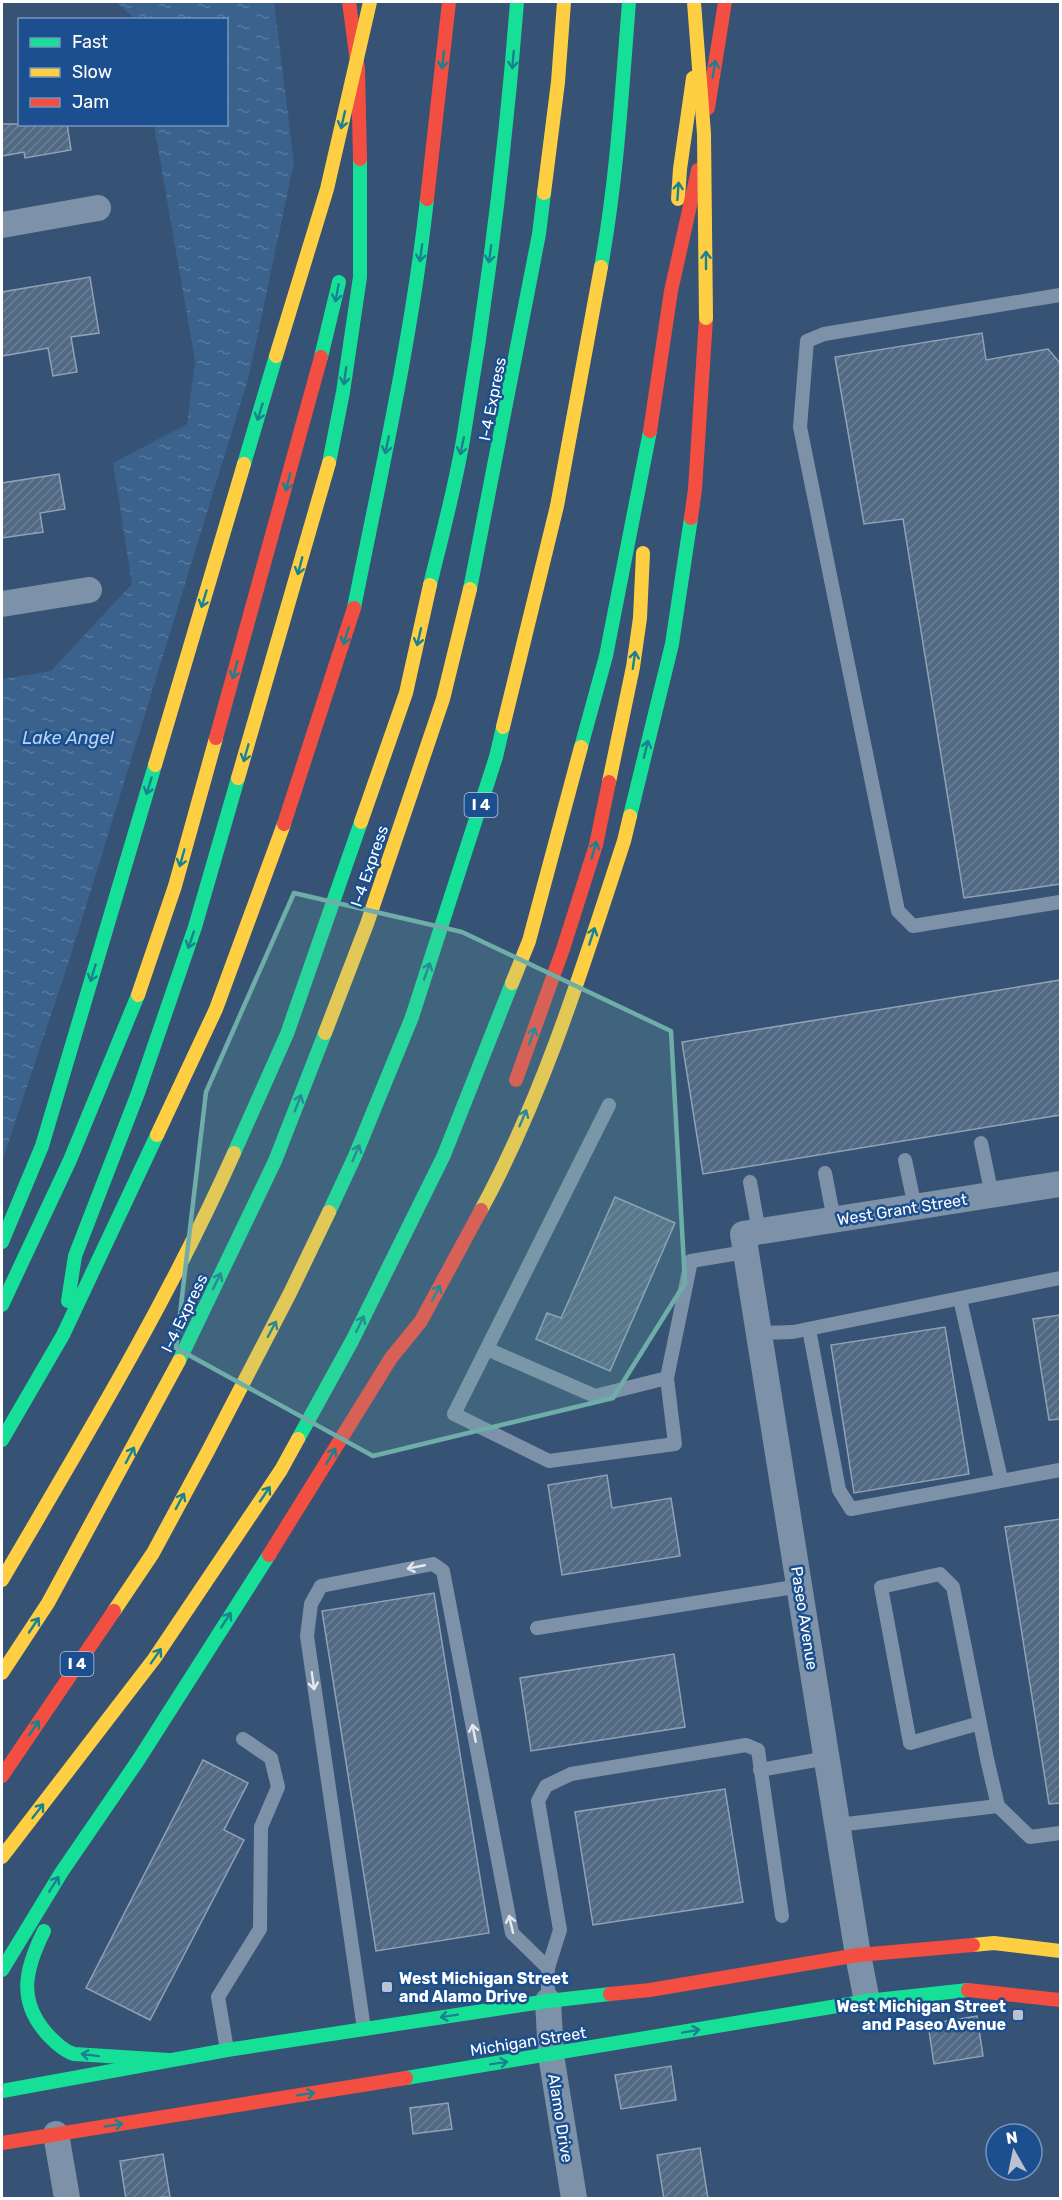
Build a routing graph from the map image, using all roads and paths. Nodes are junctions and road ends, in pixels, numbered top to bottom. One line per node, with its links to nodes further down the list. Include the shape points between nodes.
1 (349, 2): 10 (main road, via 358,69)
2 (370, 2): 32 (main road, one-way to 32, bridge, via 327,189 42,1146)
3 (449, 2): 39 (main road, one-way to 39, via 421,253 395,406 351,621 281,834 216,1010)
4 (517, 2): 46 (main road, I-4 Express, one-way to 46, via 500,182 464,436 406,693 287,1034 218,1189 129,1364)
5 (564, 2): 49 (main road, I-4 Express, one-way to 5, via 48,1603 166,1388 275,1161 367,924 443,699 502,434 539,234)
6 (629, 2): 55 (main road, I 4, one-way to 6, via 153,1553 290,1293 355,1156 412,1017 496,757 557,506 608,230)
7 (694, 2): 41 (main road, one-way to 7, bridge, via 421,1321 503,1169 569,1007 624,841 672,644 695,489 706,318 704,134)
8 (704, 2): 15 (main road, one-way to 8, via 680,169)
9 (725, 2): 15 (main road, one-way to 9, via 698,172)
10 (361, 153): 13 (main road); 39 (main road, one-way to 39, via 360,277 328,467 195,927 138,1093 75,1256)
11 (98, 208): 12 (street)
12 (2, 225)
13 (346, 241)
14 (342, 263): 35 (main road, one-way to 35, via 289,478 168,908 94,1104)
15 (671, 291): 17 (main road)
16 (1060, 295): 20 (lane, via 824,334 807,341 800,427 898,911 913,926)
17 (649, 440): 21 (main road, one-way to 17, via 596,845 640,618); 59 (main road, one-way to 17, via 154,1659 281,1470 352,1341 444,1155 529,941 606,656)
18 (89, 590): 19 (street)
19 (2, 604)
20 (1060, 902)
21 (512, 1094)
22 (609, 1105): 40 (lane)
23 (981, 1143): 28 (lane)
24 (905, 1160): 29 (lane)
25 (825, 1173): 30 (lane)
26 (750, 1182): 31 (lane)
27 (1060, 1184): 28 (street, West Grant Street)
28 (992, 1195): 29 (street, West Grant Street)
29 (915, 1207): 30 (street, West Grant Street)
30 (834, 1220): 31 (street, West Grant Street)
31 (749, 1239): 38 (street, Paseo Avenue); 42 (lane, via 691,1261)
32 (2, 1242)
33 (1060, 1278): 34 (lane)
34 (960, 1299): 37 (lane); 45 (lane)
35 (2, 1305)
36 (406, 1316): 41 (main road)
37 (809, 1329): 38 (lane); 45 (lane, via 838,1490 851,1509)
38 (759, 1333): 47 (street, Paseo Avenue)
39 (63, 1335): 43 (main road)
40 (487, 1349): 42 (lane, via 595,1396); 42 (lane, via 454,1414 549,1461 675,1444)
41 (391, 1358): 53 (main road, one-way to 41)
42 (667, 1377)
43 (2, 1440)
44 (1060, 1470): 45 (lane)
45 (1001, 1479)
46 (2, 1580)
47 (800, 1586): 48 (lane); 52 (street, Paseo Avenue)
48 (537, 1628)
49 (2, 1673)
50 (980, 1723): 50 (lane, via 953,1587 940,1574 881,1587 910,1743); 56 (lane)
51 (243, 1739): 71 (lane, via 272,1758 278,1788 261,1827 260,1929 218,1997)
52 (827, 1758): 54 (lane); 57 (street, Paseo Avenue)
53 (139, 1759): 60 (main road, one-way to 53); 73 (main road, one-way to 53, via 68,2053 40,2028 25,1986 30,1961 54,1911)
54 (760, 1770): 61 (lane); 65 (lane, via 758,1750 746,1745 571,1774 546,1786 538,1801 560,1930)
55 (2, 1776)
56 (998, 1806): 57 (lane); 58 (lane, via 1030,1837)
57 (838, 1825): 63 (street, Paseo Avenue)
58 (1060, 1833)
59 (2, 1857)
60 (34, 1916): 64 (main road); 66 (main road)
61 (782, 1916)
62 (1060, 1951): 63 (main road, via 994,1943)
63 (858, 1955): 68 (main road, via 650,1990); 69 (street, Paseo Avenue)
64 (2, 1958)
65 (548, 1968): 68 (lane); 70 (lane, one-way to 70, via 512,1934 443,1571 433,1564 321,1586 311,1604 307,1636)
66 (2, 1970)
67 (1060, 2000): 69 (main road, Michigan Street, via 967,1990)
68 (548, 2001): 70 (main road, one-way to 70); 72 (street, Alamo Drive)
69 (867, 2001): 72 (main road, Michigan Street, one-way to 69)
70 (364, 2028): 71 (main road)
71 (227, 2050): 73 (main road)
72 (551, 2055): 75 (main road, Michigan Street, one-way to 72); 78 (street, Alamo Drive)
73 (169, 2060): 74 (main road)
74 (2, 2091)
75 (56, 2134): 76 (main road, Michigan Street); 77 (street)
76 (2, 2143)
77 (67, 2199)
78 (574, 2199)

